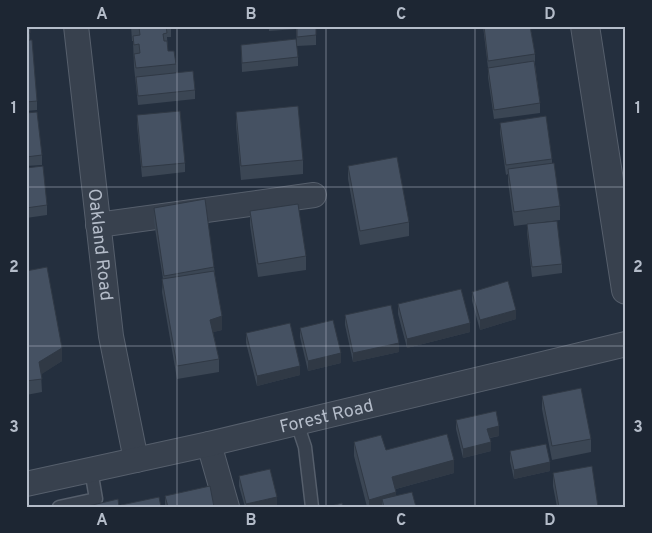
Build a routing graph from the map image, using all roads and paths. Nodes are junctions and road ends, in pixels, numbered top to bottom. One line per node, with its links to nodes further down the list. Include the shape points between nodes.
1 (76, 26): 4 (street, Oakland Road)
2 (585, 26): 5 (street)
3 (314, 196): 4 (street)
4 (98, 225): 9 (street, Oakland Road, via 111,336)
5 (626, 290)
6 (626, 344): 7 (street, Forest Road)
7 (297, 423): 8 (street, Forest Road); 14 (lane, via 305,447)
8 (209, 444): 9 (street, Forest Road); 13 (street)
9 (136, 460): 10 (street, Forest Road)
10 (91, 470): 11 (street, Forest Road); 12 (lane, via 96,499)
11 (26, 484)
12 (59, 507)
13 (227, 507)
14 (312, 507)

